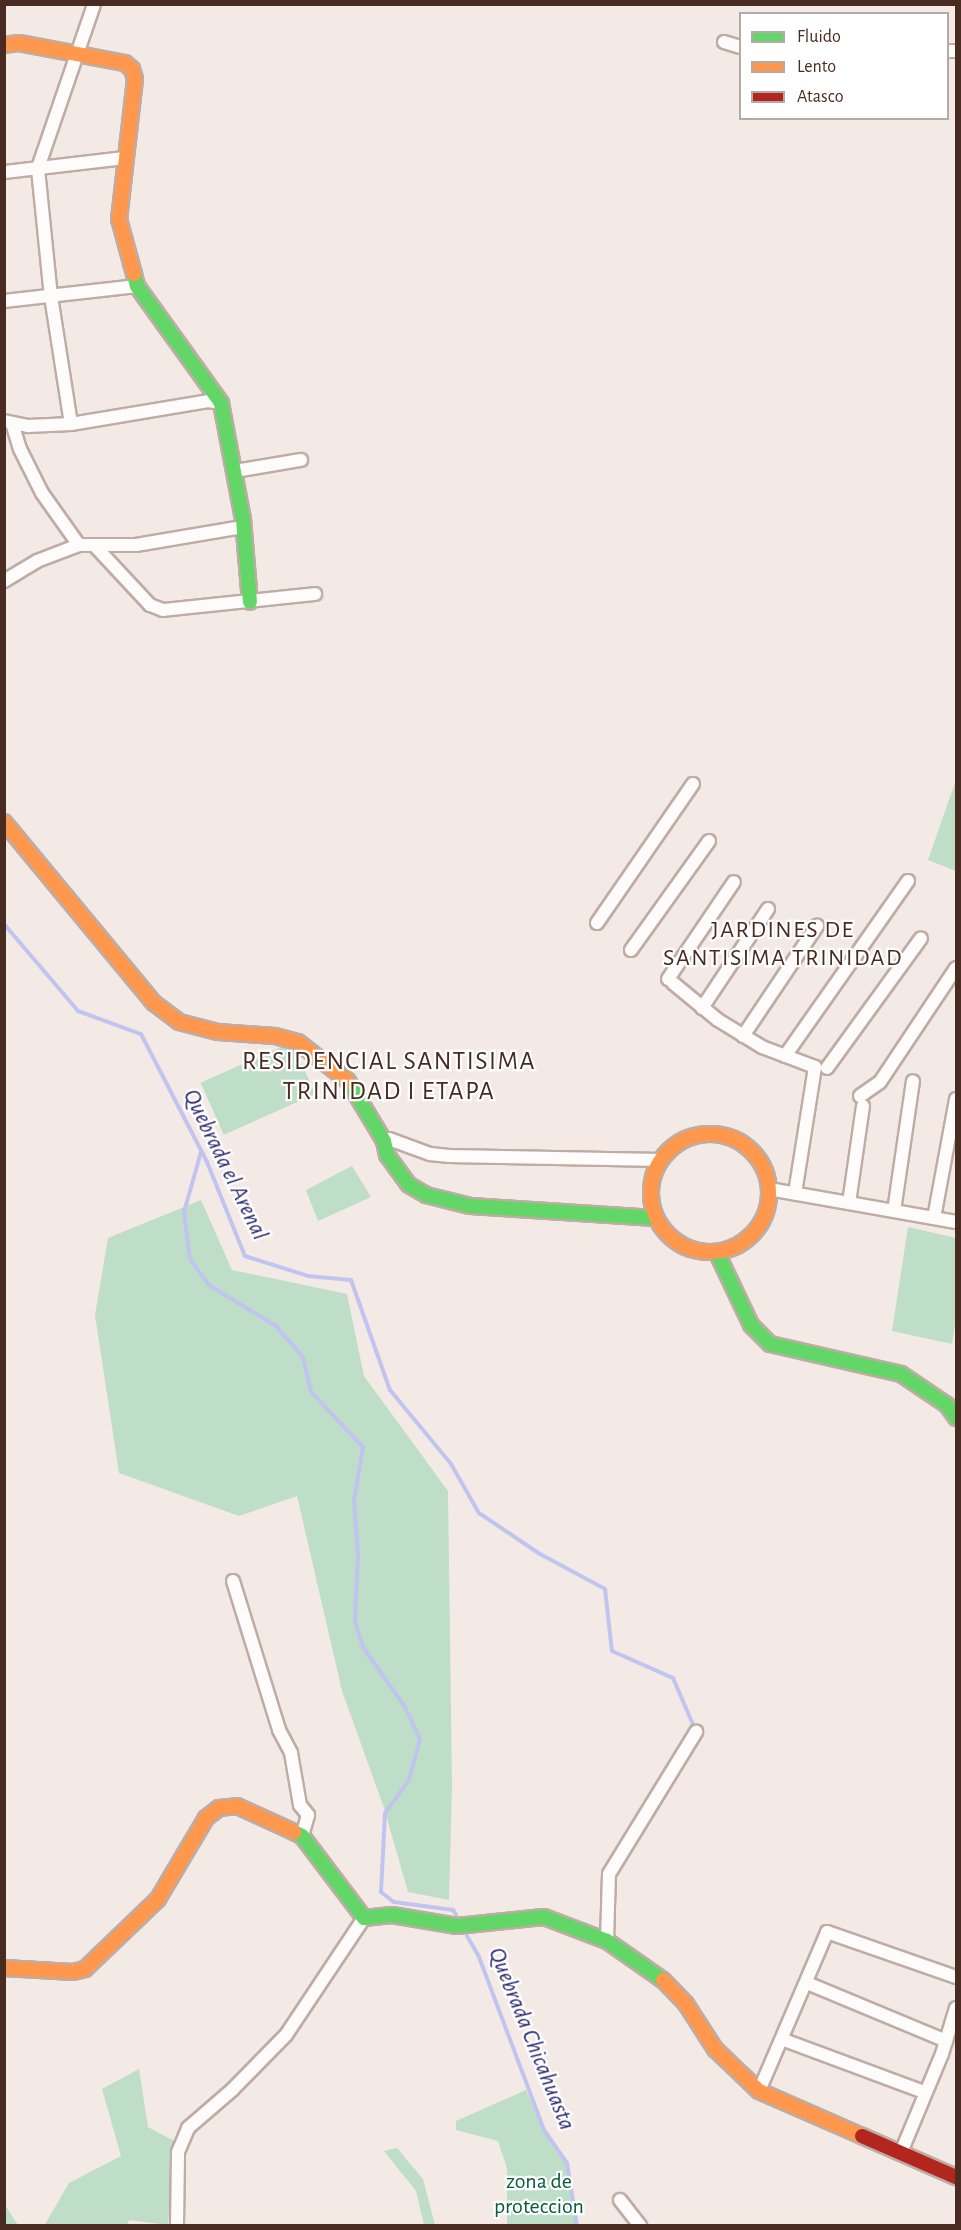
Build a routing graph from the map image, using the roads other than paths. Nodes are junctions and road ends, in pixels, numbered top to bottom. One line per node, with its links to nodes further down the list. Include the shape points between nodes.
1 (94, 4): 5 (street)
2 (724, 42): 4 (street)
3 (4, 45): 5 (street, via 19,43)
4 (739, 46)
5 (74, 55): 6 (street, via 125,63 132,69 135,79); 7 (street)
6 (125, 158): 7 (street); 9 (street, via 119,219)
7 (38, 168): 8 (street); 10 (street)
8 (4, 172)
9 (137, 286): 10 (street); 12 (street)
10 (51, 297): 11 (street); 13 (street)
11 (4, 301)
12 (214, 398): 15 (street); 18 (street)
13 (68, 401): 15 (street); 16 (street)
14 (8, 422): 16 (street); 20 (street, via 42,493)
15 (71, 424): 16 (street)
16 (49, 426)
17 (301, 460): 18 (street)
18 (235, 471): 19 (street)
19 (242, 527): 21 (street, via 136,545); 24 (street)
20 (79, 545): 21 (street); 22 (street, via 38,561)
21 (94, 545): 24 (street, via 150,604 163,610)
22 (4, 581)
23 (315, 594): 24 (street)
24 (250, 602)
25 (693, 784): 31 (street)
26 (4, 822): 42 (street, via 154,1003 189,1024 218,1032 275,1036 313,1050 355,1088)
27 (709, 841): 34 (street)
28 (908, 881): 38 (street)
29 (734, 882): 36 (street, via 670,981)
30 (768, 909): 36 (street)
31 (597, 923)
32 (817, 926): 37 (street)
33 (921, 938): 39 (street)
34 (631, 950)
35 (957, 968): 46 (street, via 880,1082 861,1101)
36 (702, 1008): 37 (street)
37 (743, 1036): 38 (street)
38 (785, 1056): 45 (street, via 815,1067 816,1075)
39 (826, 1068)
40 (913, 1081): 47 (street)
41 (957, 1099): 49 (street)
42 (384, 1141): 43 (street, via 389,1139 430,1154 449,1156); 48 (street, via 387,1155 409,1185 455,1204)
43 (661, 1160): 44 (street, via 693,1136 723,1135 758,1158); 48 (street, via 651,1198)
44 (769, 1189): 45 (street); 51 (street, via 761,1224 734,1248)
45 (795, 1193): 46 (street)
46 (849, 1203): 47 (street)
47 (894, 1211): 49 (street)
48 (656, 1218): 51 (street, via 676,1242 690,1249)
49 (934, 1218): 50 (street)
50 (957, 1222)
51 (717, 1252): 52 (street, via 751,1325 770,1344 901,1374 947,1405)
52 (957, 1418)
53 (233, 1581): 55 (street, via 279,1730 291,1753 300,1805 308,1815)
54 (696, 1732): 57 (street, via 609,1874)
55 (302, 1836): 56 (street); 58 (street, via 254,1811 232,1805 219,1808 206,1818 158,1899 85,1969 73,1972)
56 (364, 1918): 57 (street, via 392,1914 457,1926 544,1917); 69 (street, via 286,2035 188,2128 178,2151)
57 (607, 1941): 64 (street, via 654,1970 686,2004 715,2049)
58 (4, 1968)
59 (957, 1977): 60 (street, via 827,1932)
60 (807, 1983): 62 (street); 63 (street)
61 (957, 2008): 63 (street)
62 (784, 2040): 64 (street); 65 (street)
63 (946, 2041): 65 (street)
64 (759, 2091): 66 (street)
65 (924, 2092): 66 (street)
66 (902, 2150): 67 (street)
67 (957, 2177)
68 (620, 2200): 70 (street)
69 (177, 2226)
70 (640, 2226)

